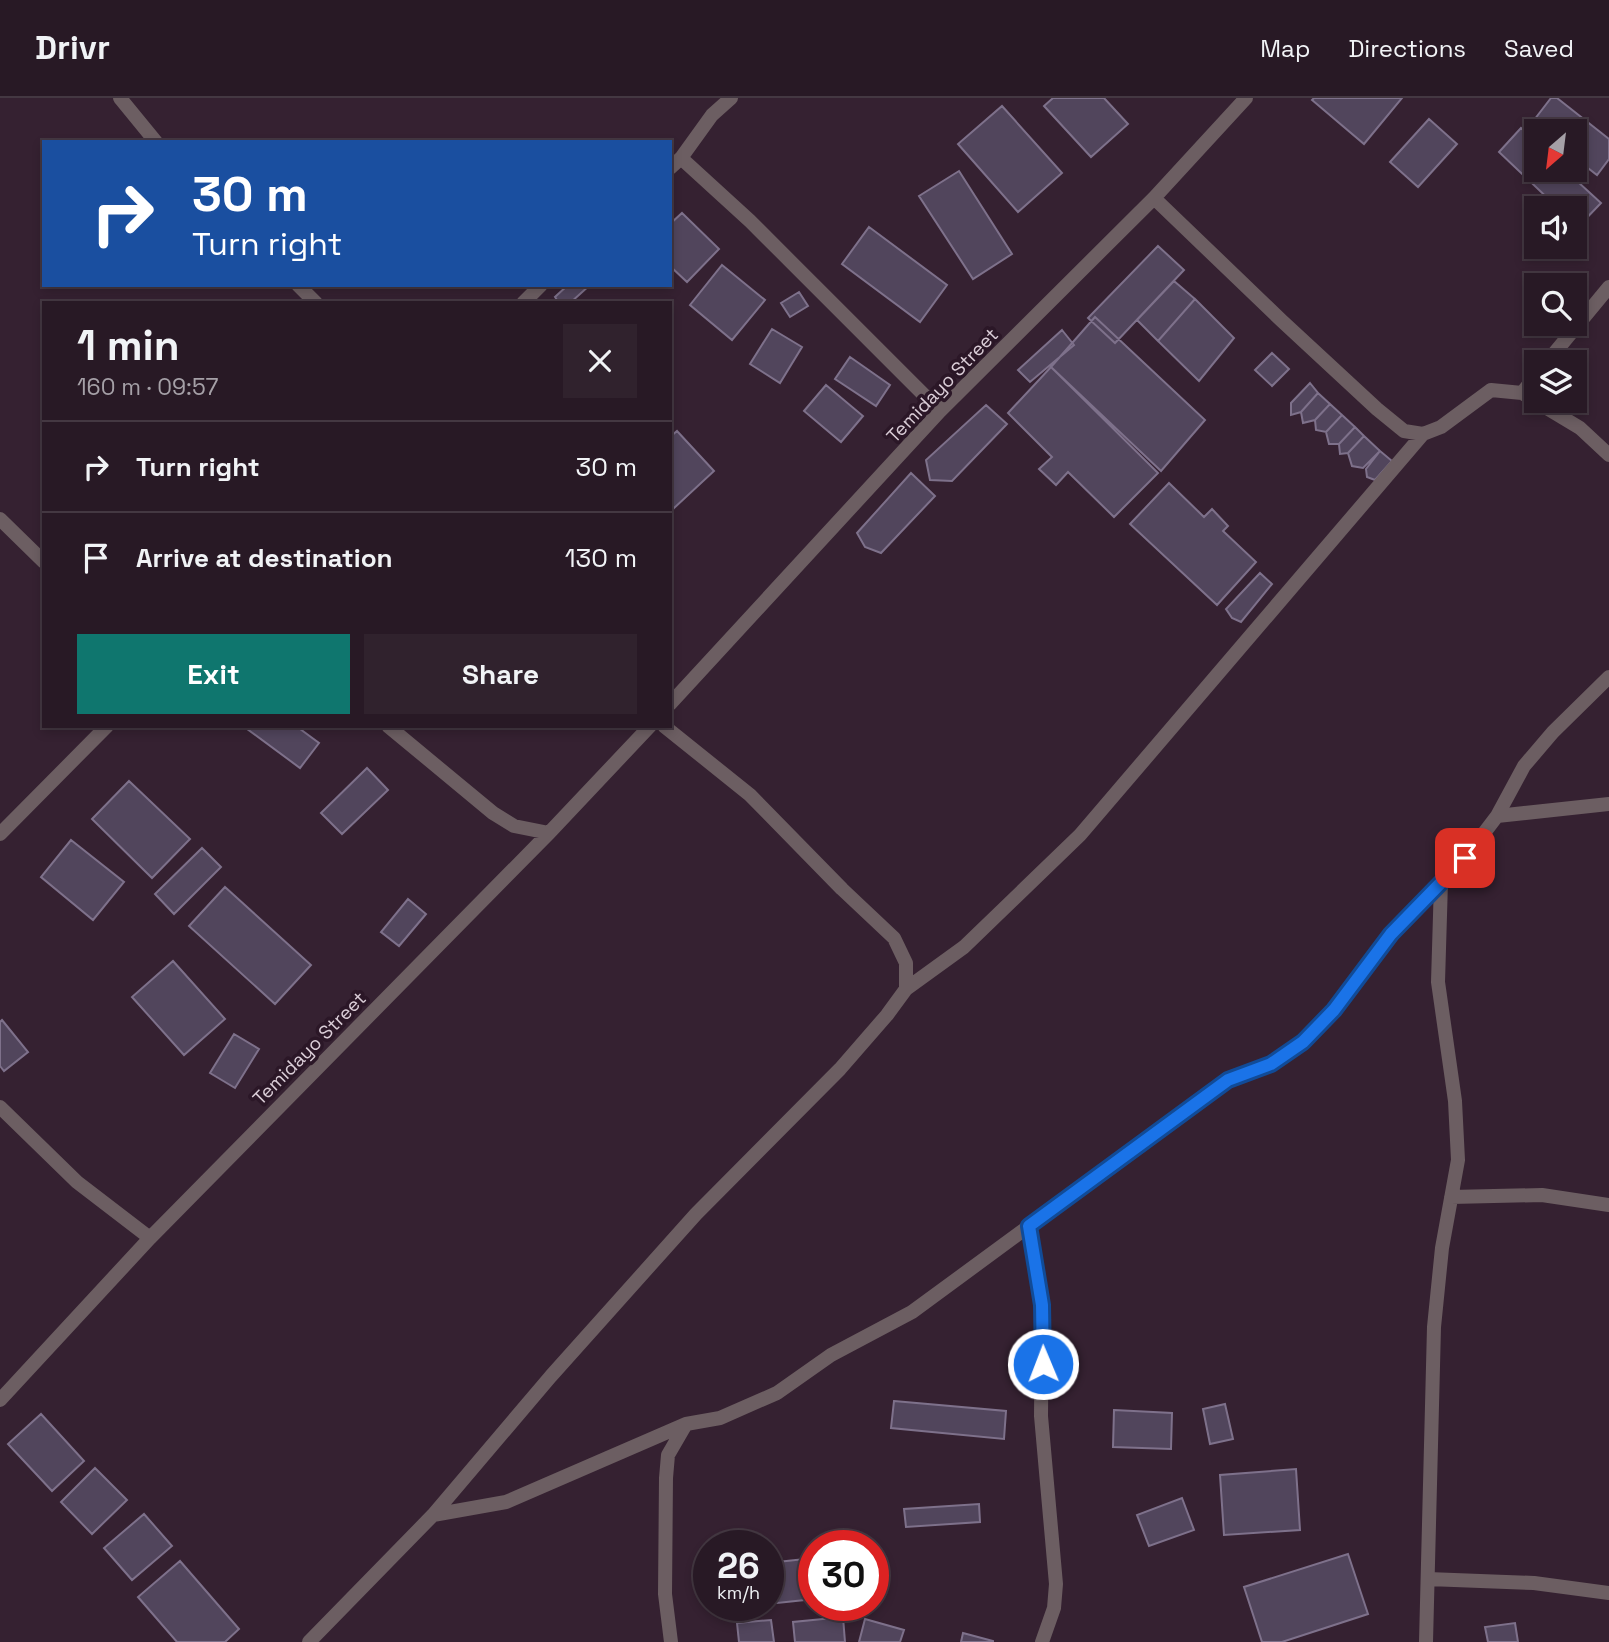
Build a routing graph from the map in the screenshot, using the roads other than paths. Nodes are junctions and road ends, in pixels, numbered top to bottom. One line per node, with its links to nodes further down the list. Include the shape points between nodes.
1 (120, 98): 4 (street)
2 (731, 98): 5 (street, via 712,115)
3 (1247, 98): 6 (street, Temidayo Street)
4 (154, 140)
5 (676, 163): 15 (street, via 750,221)
6 (1154, 198): 15 (street, Temidayo Street); 16 (street, via 1377,409 1404,431)
7 (300, 287): 10 (street)
8 (539, 287): 11 (street)
9 (1609, 287): 12 (street)
10 (314, 301)
11 (525, 301)
12 (1557, 350)
13 (1524, 390): 14 (street)
14 (1522, 393): 16 (street, via 1491,390 1441,428); 17 (street, via 1580,428)
15 (940, 411): 21 (street, Temidayo Street)
16 (1423, 433): 31 (street, via 1080,835 964,947)
17 (1609, 455)
18 (0, 519): 19 (street)
19 (42, 560)
20 (1609, 677): 27 (street, via 1524,766)
21 (672, 702)
22 (105, 728): 29 (street)
23 (390, 728): 28 (street, via 492,813 514,826)
24 (648, 728): 28 (street, Temidayo Street)
25 (666, 728): 31 (street, via 750,795 894,938 906,962)
26 (1609, 804): 27 (street)
27 (1497, 816): 30 (street)
28 (548, 833): 36 (street, Temidayo Street)
29 (0, 834)
30 (1441, 882): 33 (street, via 1438,982 1455,1101 1458,1160); 35 (street, via 1391,934 1334,1010 1303,1042 1271,1064 1228,1080)
31 (906, 989): 39 (street, via 840,1069 696,1214)
32 (0, 1107): 36 (street, via 77,1182)
33 (1451, 1198): 34 (street, via 1542,1195); 40 (street, via 1434,1326)
34 (1609, 1206)
35 (1029, 1226): 38 (street, via 912,1312 831,1355 777,1393 720,1418); 44 (street, via 1042,1305 1041,1416 1056,1584 1054,1608)
36 (150, 1238): 37 (street, Temidayo Street)
37 (0, 1400)
38 (686, 1424): 39 (street, via 506,1502); 43 (street, via 668,1455 666,1478 665,1594)
39 (433, 1515): 42 (street)
40 (1428, 1579): 41 (street, via 1534,1583); 45 (street)
41 (1609, 1593)
42 (309, 1642)
43 (671, 1642)
44 (1042, 1642)
45 (1426, 1642)

